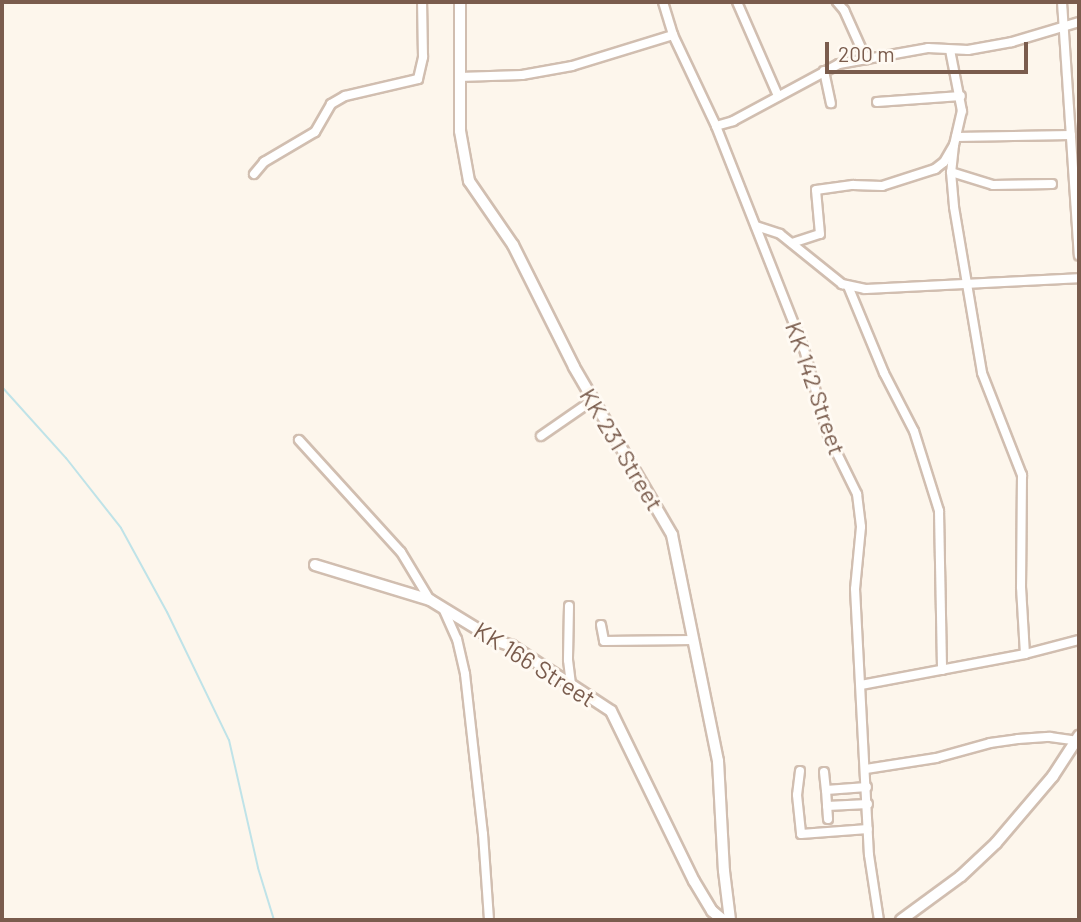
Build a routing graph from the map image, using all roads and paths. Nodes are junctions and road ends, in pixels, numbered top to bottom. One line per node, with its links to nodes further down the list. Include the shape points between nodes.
1 (422, 2): 22 (street, via 423,57 418,79 345,96 331,104 315,132 264,162)
2 (460, 2): 13 (street, KK 231 Street)
3 (663, 2): 9 (street, KK 142 Street)
4 (737, 2): 14 (street)
5 (837, 2): 11 (street)
6 (1062, 2): 8 (street)
7 (1079, 22): 8 (street)
8 (1065, 26): 10 (street, via 1012,42); 19 (street)
9 (673, 35): 13 (street, via 572,66 522,75); 18 (street, KK 142 Street)
10 (950, 50): 11 (street, via 928,48); 15 (street)
11 (866, 59): 12 (street)
12 (824, 71): 14 (street); 17 (street)
13 (459, 77): 30 (street, KK 231 Street, via 460,131 469,181 513,245)
14 (778, 96): 18 (street)
15 (961, 96): 16 (street); 20 (street)
16 (877, 102)
17 (831, 103)
18 (716, 126): 24 (street, KK 142 Street)
19 (1074, 138): 20 (street); 26 (street)
20 (955, 141): 21 (street); 25 (street, via 935,169 882,186 816,190 820,234)
21 (951, 172): 23 (street, via 993,185); 28 (street)
22 (254, 174)
23 (1052, 184)
24 (756, 226): 25 (street, via 780,233); 43 (street, KK 142 Street, via 804,349 828,435 857,494 861,527 855,589)
25 (792, 243): 29 (street)
26 (1079, 254)
27 (1079, 278): 28 (street)
28 (967, 285): 29 (street); 40 (street, via 982,373 1022,475)
29 (848, 286): 41 (street, via 914,431 939,511)
30 (593, 400): 31 (street); 38 (street, KK 231 Street, via 672,535)
31 (541, 436)
32 (299, 440): 34 (street, via 401,552)
33 (315, 565): 34 (street, KK 166 Street)
34 (430, 600): 36 (street, KK 166 Street)
35 (569, 606): 42 (street)
36 (443, 608): 42 (street, KK 166 Street); 54 (street, via 465,674)
37 (601, 625): 38 (street, via 604,641)
38 (693, 640): 56 (street, KK 231 Street, via 718,761)
39 (1079, 640): 40 (street)
40 (1025, 654): 41 (street)
41 (942, 670): 43 (street)
42 (571, 684): 55 (street, KK 166 Street, via 611,711 694,881)
43 (861, 685): 45 (street, KK 142 Street)
44 (1079, 739): 45 (street, via 990,743 936,758); 58 (street, via 996,843 961,876)
45 (866, 769): 48 (street, KK 142 Street)
46 (800, 771): 53 (street, via 801,834)
47 (824, 772): 49 (street)
48 (867, 787): 49 (street); 50 (street, KK 142 Street)
49 (826, 790): 51 (street)
50 (868, 804): 51 (street); 53 (street, KK 142 Street)
51 (827, 806): 52 (street)
52 (828, 819)
53 (868, 829): 57 (street, KK 142 Street)
54 (489, 920)
55 (723, 920)
56 (730, 920)
57 (879, 920)
58 (901, 920)

